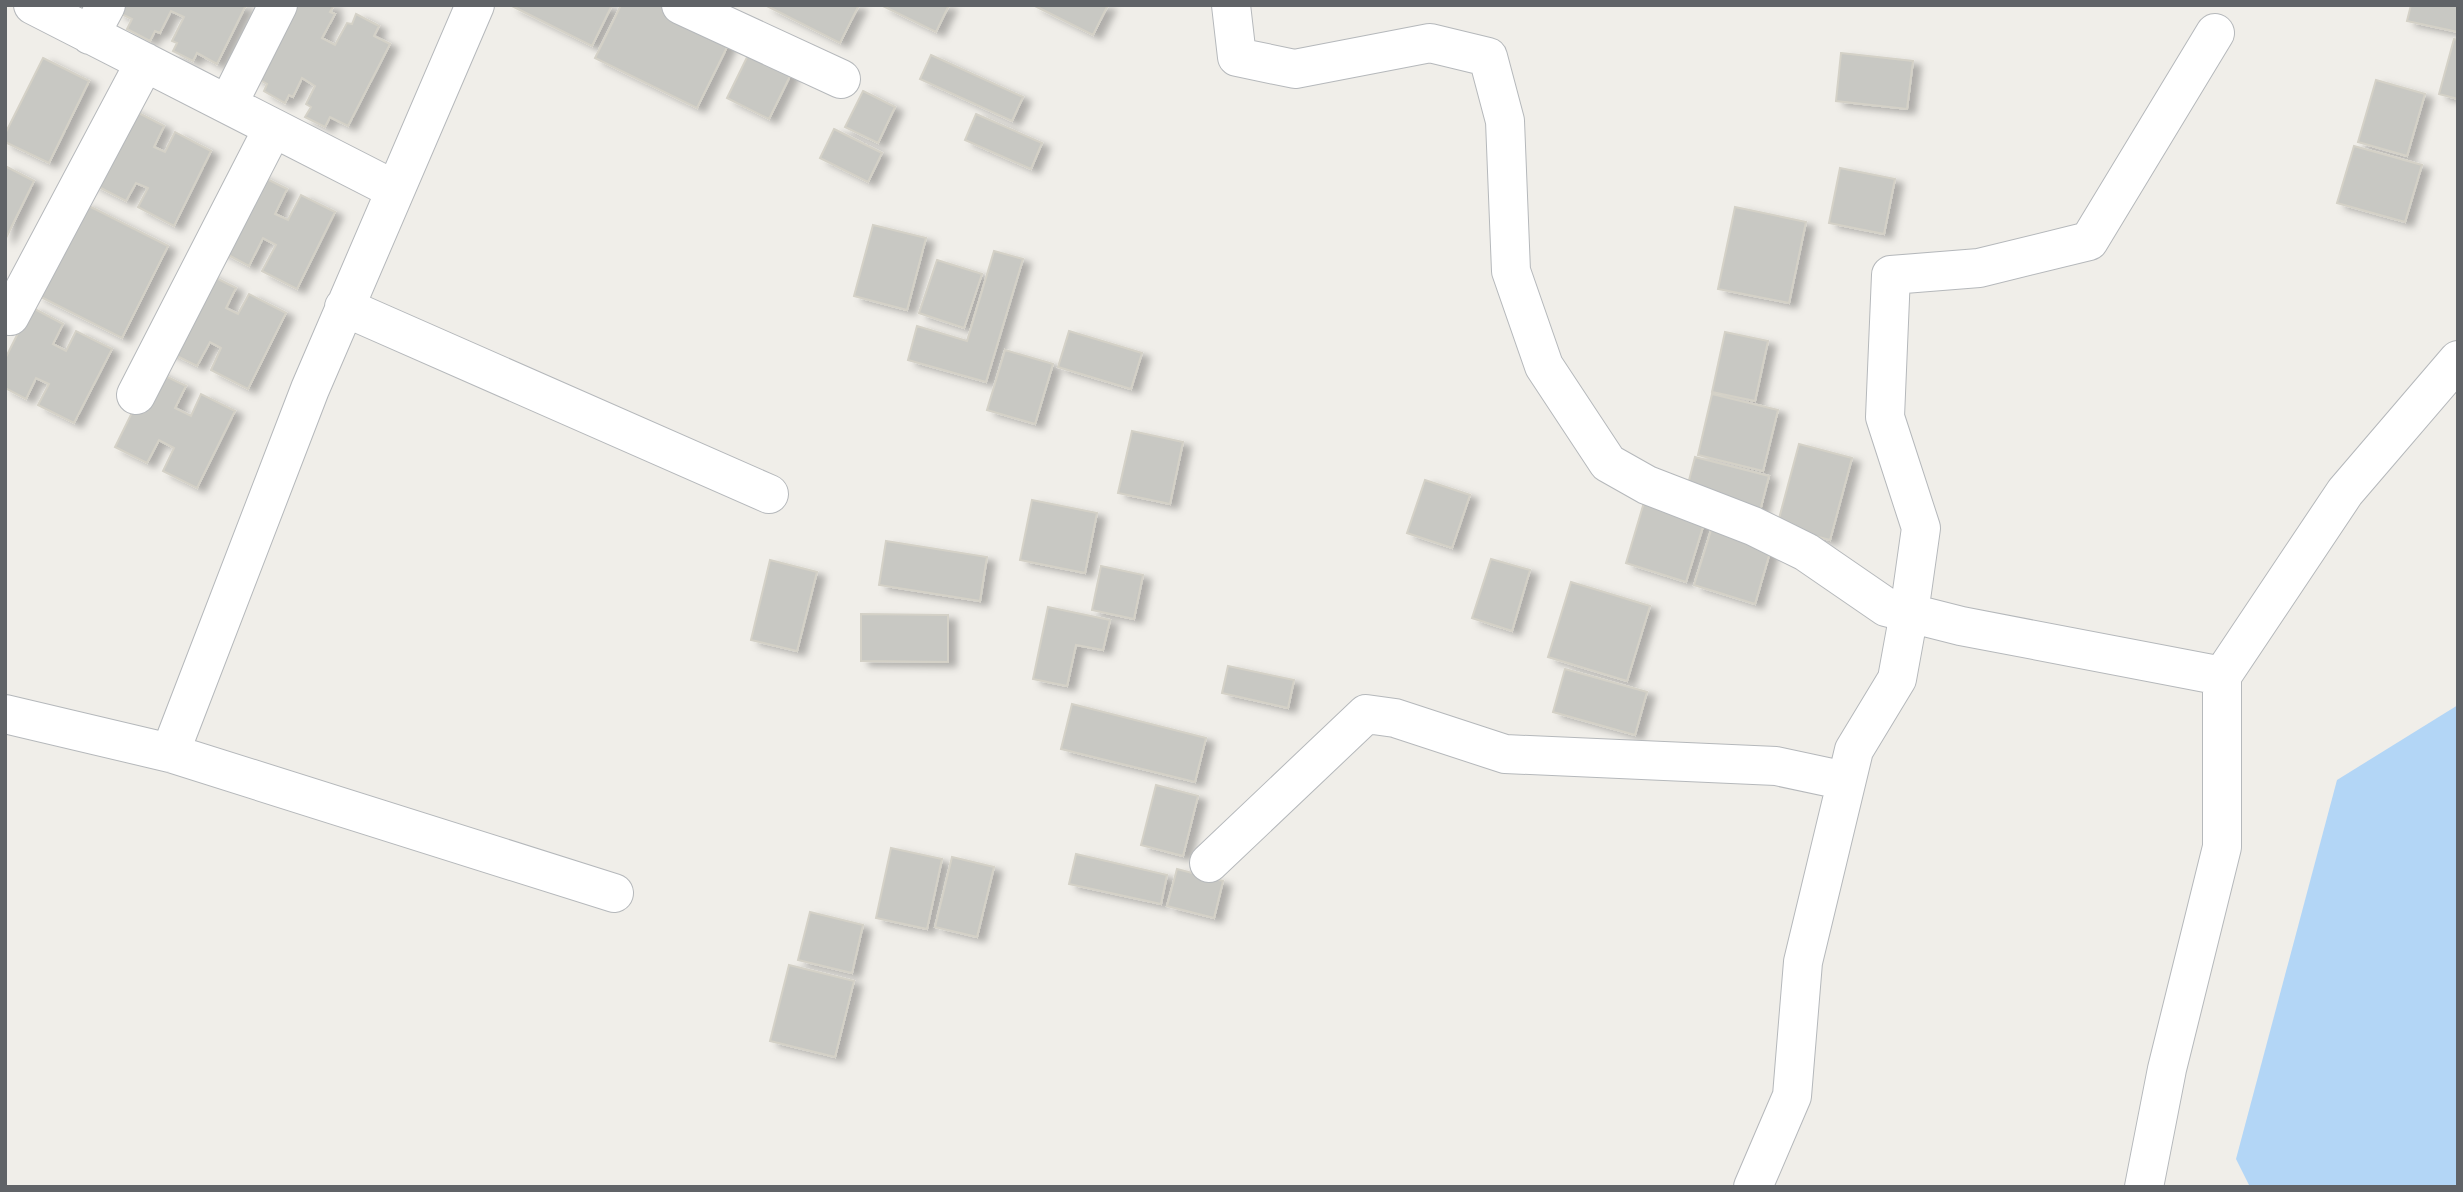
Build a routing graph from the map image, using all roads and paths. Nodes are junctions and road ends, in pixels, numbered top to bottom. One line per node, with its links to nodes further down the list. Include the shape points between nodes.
1 (33, 5): 6 (street)
2 (278, 5): 10 (street)
3 (475, 5): 12 (street)
4 (681, 5): 9 (street)
5 (1231, 5): 18 (street, via 1237,57 1295,69 1430,43 1488,57 1505,121 1511,271 1544,366 1608,463 1647,485 1806,552 1886,607)
6 (98, 20): 8 (street)
7 (2215, 33): 18 (street, via 2089,241 1979,268 1891,275 1885,417 1921,528)
8 (145, 62): 10 (street); 14 (street)
9 (841, 79)
10 (228, 104): 11 (street)
11 (273, 128): 12 (street); 16 (street)
12 (393, 189): 13 (street)
13 (344, 307): 17 (street); 21 (street)
14 (10, 316)
15 (2458, 360): 19 (street, via 2345,492)
16 (136, 395)
17 (769, 494)
18 (1909, 613): 19 (street); 22 (street, via 1897,679 1854,750)
19 (2222, 676): 26 (street, via 2222,847 2167,1069)
20 (5, 714): 21 (street)
21 (170, 754): 24 (street)
22 (1846, 781): 23 (street, via 1776,766 1505,754 1395,718 1366,714); 25 (street, via 1803,962 1792,1096)
23 (1209, 863)
24 (614, 893)
25 (1753, 1187)
26 (2144, 1187)

